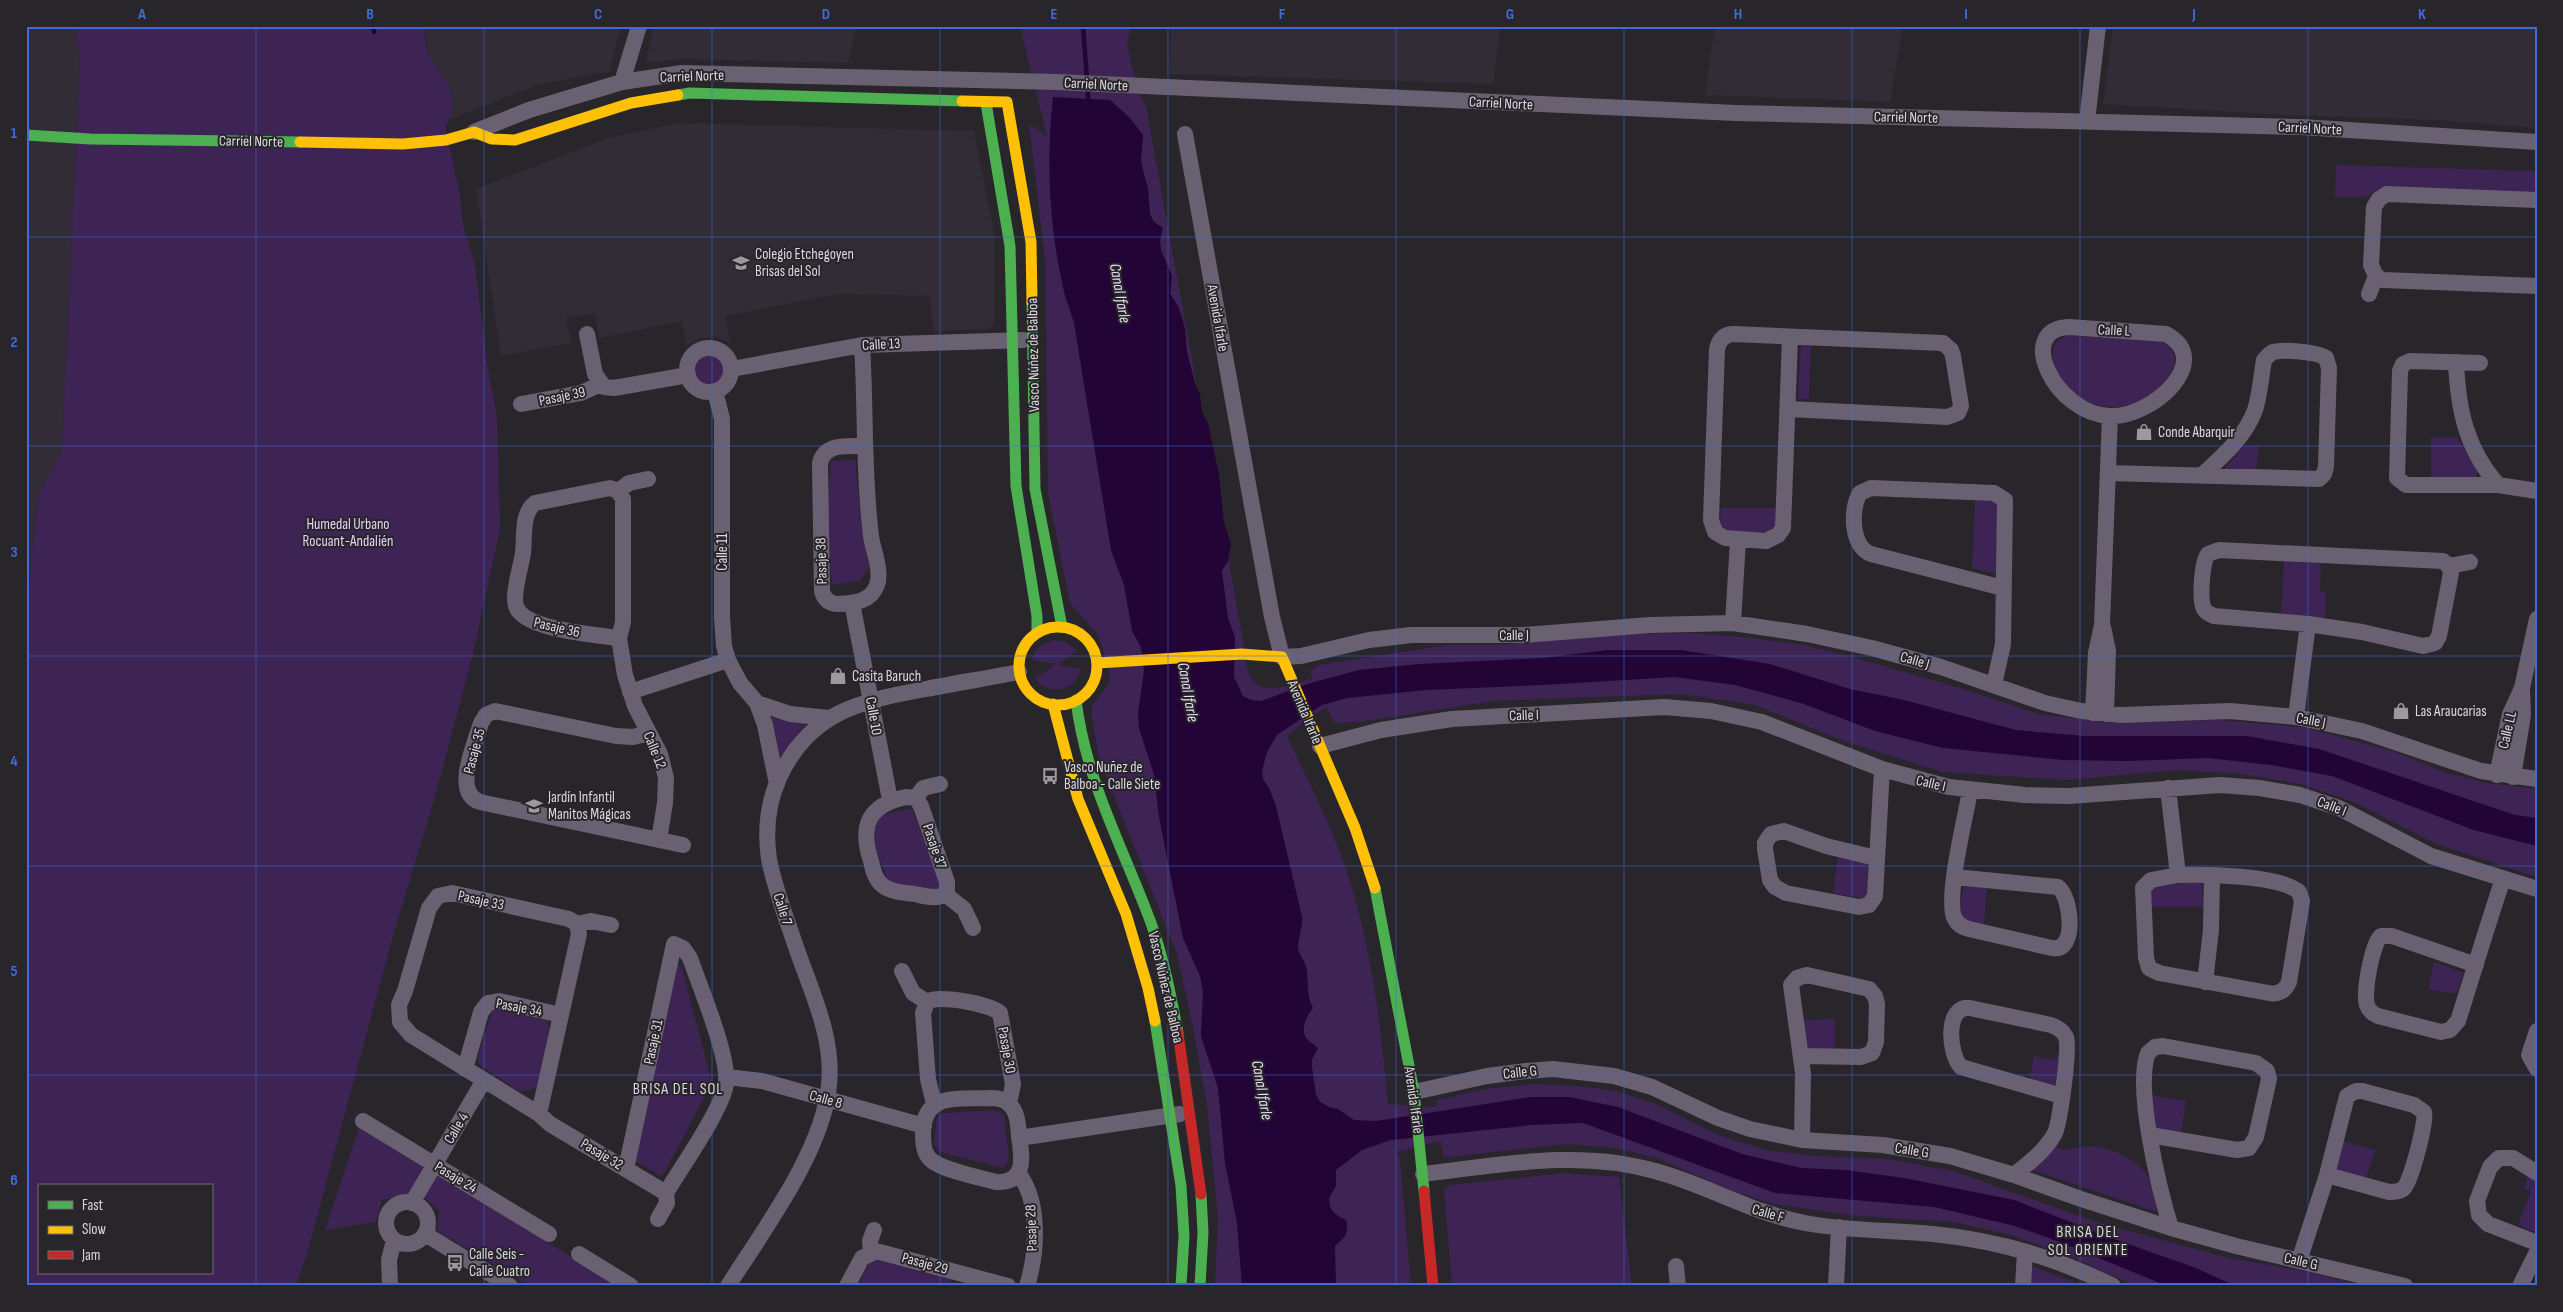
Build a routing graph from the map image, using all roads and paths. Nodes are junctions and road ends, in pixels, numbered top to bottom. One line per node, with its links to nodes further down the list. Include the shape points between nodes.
1 (639, 26): 3 (street)
2 (2098, 26): 7 (street)
3 (622, 82): 4 (street, Carriel Norte, via 682,73); 8 (street, Carriel Norte, via 530,110)
4 (1003, 82): 5 (street, Vasco Núñez de Balboa); 7 (street, Carriel Norte, via 1736,113)
5 (1007, 102): 6 (street, Carriel Norte); 19 (street, Vasco Núñez de Balboa, via 1030,235)
6 (986, 103): 8 (street, Carriel Norte, via 690,93 630,104 515,140 492,139); 18 (street, Vasco Núñez de Balboa, via 1008,228)
7 (2087, 121): 11 (street, Carriel Norte, via 2301,127)
8 (474, 132): 10 (street, Carriel Norte, via 446,140 403,144)
9 (1185, 134): 48 (street, Avenida Ifarle, via 1272,618)
10 (26, 135)
11 (2537, 142)
12 (2537, 200): 13 (street, via 2382,196 2374,211 2371,265)
13 (2376, 276): 14 (street, via 2383,280); 15 (street)
14 (2537, 286)
15 (2369, 294)
16 (587, 334): 25 (street, via 595,374)
17 (1790, 337): 28 (street); 28 (street, via 1943,343 1953,356 1961,406 1958,413 1948,417); 37 (street, via 1730,334 1718,345 1711,525 1721,537)
18 (1012, 340): 19 (street, Calle 13); 20 (street, Calle 13); 46 (street, Vasco Núñez de Balboa, via 1016,486)
19 (1032, 340): 45 (street, Vasco Núñez de Balboa, via 1035,489)
20 (862, 345): 23 (street, Calle 13); 30 (street, via 866,419)
21 (2456, 362): 22 (street); 34 (street, via 2460,407 2467,436 2480,463); 34 (street, via 2410,361 2401,367 2397,478 2406,485)
22 (2480, 363)
23 (732, 369): 24 (street, via 723,352 703,348 688,362); 26 (street, via 726,386)
24 (688, 375): 25 (street, via 614,388); 26 (street, via 698,389)
25 (601, 384): 27 (street, Pasaje 39, via 581,393)
26 (716, 391): 49 (street, Calle 11, via 722,419 722,632)
27 (522, 404)
28 (1788, 409): 37 (street, via 1782,528 1772,539)
29 (2110, 416): 29 (street, Calle L, via 2146,408 2171,389 2179,376 2182,362 2178,343 2160,332 2069,327 2054,331 2046,341 2043,354 2052,381 2077,406); 31 (street)
30 (864, 446): 41 (street, via 869,518 878,574 873,593); 41 (street, Pasaje 38, via 831,448 823,454 820,463 822,592 831,603)
31 (2108, 473): 32 (street); 58 (street, via 2102,625 2108,651)
32 (2202, 475): 32 (street, via 2316,480 2322,477 2326,467 2329,368 2326,358 2317,354 2278,352 2268,356 2264,360 2258,397 2250,420 2235,442)
33 (648, 479): 35 (street, Pasaje 36, via 629,482)
34 (2498, 485): 36 (street)
35 (618, 491): 47 (street, via 624,508 623,622); 47 (street, Pasaje 36, via 606,488 541,500 530,507 526,516 515,603 518,612 528,620 574,632)
36 (2537, 491)
37 (1738, 540): 43 (street)
38 (2470, 562): 39 (street)
39 (2449, 566): 44 (street, via 2451,577 2439,636 2431,645); 44 (street, via 2440,560 2219,550 2206,557 2202,603 2210,614)
40 (2003, 588): 40 (street, via 2007,509 2003,497 1994,493 1872,488 1860,493 1856,504 1855,534 1863,550); 52 (street, via 2003,650)
41 (852, 603): 54 (street, Calle 10)
42 (2537, 619): 64 (street, Calle LL, via 2522,688 2524,715)
43 (1733, 624): 48 (street, Calle J, via 1650,624 1523,635 1412,635); 52 (street, Calle J, via 1807,634 1872,648)
44 (2308, 624): 59 (street)
45 (1062, 627): 46 (street); 50 (street, via 1086,639)
46 (1037, 633): 51 (street, via 1022,650)
47 (619, 638): 53 (street, Calle 12)
48 (1282, 657): 50 (street, via 1242,654); 62 (street, Avenida Ifarle)
49 (728, 660): 53 (street); 56 (street, Calle 11)
50 (1096, 663): 55 (street, via 1090,687)
51 (1019, 672): 54 (street, Calle 7); 57 (street, via 1030,694)
52 (1994, 685): 58 (street, Calle J, via 2045,702)
53 (630, 692): 61 (street, Calle 12)
54 (872, 700): 60 (street, Calle 7); 71 (street, Calle 10)
55 (1076, 700): 57 (street); 100 (street, Vasco Núñez de Balboa, via 1082,742 1097,797 1158,944 1178,1030)
56 (757, 703): 60 (street, via 790,714); 66 (street, Calle 11, via 770,745)
57 (1053, 704): 102 (street, Vasco Núñez de Balboa, via 1078,799 1138,950 1156,1026)
58 (2100, 713): 59 (street, Calle J, via 2230,711)
59 (2296, 717): 64 (street, Calle J, via 2362,731 2465,767)
60 (829, 718): 66 (street, Calle 7, via 797,747)
61 (649, 733): 72 (street, Calle 12, via 660,754 666,778 666,803); 72 (street, Pasaje 35, via 624,737 495,711 486,715 481,723 465,784 468,794 480,802)
62 (1320, 746): 63 (street, Calle I, via 1381,730 1452,719 1686,708 1762,722); 96 (street, Avenida Ifarle, via 1364,850 1379,900)
63 (1882, 769): 69 (street, Calle I, via 1927,783); 74 (street)
64 (2505, 776): 65 (street, Calle J)
65 (2537, 779)
66 (776, 784): 97 (street, Calle 7, via 768,820 769,858 826,1036 830,1066)
67 (940, 784): 70 (street, via 923,788)
68 (2168, 788): 69 (street, Calle I, via 2069,796); 75 (street); 78 (street, Calle I, via 2238,786 2300,795 2339,808 2431,856)
69 (1970, 790): 77 (street)
70 (916, 798): 71 (street); 80 (street, Pasaje 37, via 947,882)
71 (890, 800): 80 (street, via 872,814 865,834 866,848 877,880 892,890 933,898)
72 (659, 840): 73 (street, Pasaje 35)
73 (683, 846)
74 (1876, 858): 74 (street, via 1875,896 1863,907 1780,891 1770,880 1765,843 1771,834 1784,830 1826,846)
75 (2178, 875): 76 (street); 86 (street, via 2151,880 2143,888 2147,963 2159,973)
76 (2212, 875): 86 (street, via 2211,930); 86 (street, via 2292,887 2299,892 2302,901 2289,982 2284,989 2273,994)
77 (1955, 877): 77 (street, via 1953,913 1964,928 2052,948 2060,948 2067,943 2067,900 2058,887)
78 (2504, 879): 79 (street, Calle I); 84 (street)
79 (2537, 889)
80 (945, 894): 83 (street, via 964,909)
81 (577, 924): 82 (street, Pasaje 33, via 591,921); 88 (street, via 579,934); 91 (street, Pasaje 33, via 569,919 452,893 438,896 429,908 406,991 399,1005 400,1022 406,1032)
82 (611, 925)
83 (973, 928)
84 (2476, 965): 84 (street, via 2392,936 2381,936 2374,945 2366,1005 2378,1016 2441,1032 2450,1030 2458,1021)
85 (902, 971): 87 (street, via 913,993)
86 (2205, 982)
87 (927, 1002): 98 (street, via 924,1022 929,1086); 99 (street, Pasaje 30, via 936,998 988,1006 1000,1013 1013,1084)
88 (561, 1015): 91 (street, Pasaje 34, via 500,1001 488,1003 482,1012); 101 (street)
89 (2537, 1031): 92 (street, via 2529,1055)
90 (1802, 1056): 90 (street, via 1861,1057 1872,1053 1876,1042 1877,1004 1872,992 1862,986 1807,975 1794,981 1790,989); 107 (street)
91 (465, 1069): 94 (street)
92 (2537, 1070)
93 (727, 1076): 97 (street, Calle 8, via 762,1080); 109 (street, Pasaje 31, via 690,958 683,948 674,944); 115 (street, via 720,1101)
94 (484, 1080): 101 (street); 108 (street, Calle 4)
95 (2062, 1096): 95 (street, via 2067,1043 2060,1029 1970,1008 1961,1008 1955,1014 1952,1050 1961,1067); 113 (street, via 2054,1134 2040,1152)
96 (1415, 1098): 107 (street, Calle G, via 1487,1076 1552,1069 1581,1071 1652,1087 1738,1126); 112 (street, Avenida Ifarle)
97 (827, 1100): 104 (street, Calle 8); 134 (street, Calle 7, via 812,1147)
98 (934, 1104): 99 (street, via 945,1100 991,1098); 104 (street, via 928,1111)
99 (1009, 1104): 106 (street, via 1016,1114)
100 (1191, 1113): 102 (street); 139 (street, Vasco Núñez de Balboa, via 1203,1207)
101 (539, 1114): 109 (street, Pasaje 32, via 550,1124)
102 (1171, 1116): 106 (street); 138 (street, Vasco Núñez de Balboa, via 1183,1212)
103 (363, 1121): 108 (street, Pasaje 24)
104 (924, 1126): 110 (street, via 925,1150 932,1161 996,1182 1007,1181)
105 (2150, 1135): 105 (street, via 2237,1150 2249,1148 2256,1137 2269,1079 2267,1071 2256,1063 2155,1047 2148,1053 2146,1062); 119 (street, via 2159,1187)
106 (1020, 1138): 110 (street, via 1022,1162)
107 (1802, 1140): 113 (street, Calle G, via 1922,1151)
108 (434, 1164): 116 (street, Calle 4); 122 (street, Pasaje 24)
109 (626, 1169): 115 (street, Pasaje 32)
110 (1018, 1173): 137 (street, Pasaje 28, via 1029,1192 1033,1218 1033,1256)
111 (2537, 1173): 124 (street, via 2513,1158 2499,1158 2490,1168 2477,1206 2479,1216 2488,1224)
112 (1423, 1174): 118 (street, Calle F, via 1562,1158 1612,1161 1679,1178 1768,1214); 140 (street, Avenida Ifarle)
113 (2014, 1175): 119 (street, Calle G)
114 (2327, 1175): 114 (street, via 2389,1192 2400,1191 2407,1183 2425,1124 2424,1112 2418,1106 2362,1091 2351,1093 2344,1101); 129 (street)
115 (666, 1193): 117 (street, via 667,1203)
116 (412, 1203): 121 (street, via 422,1208 428,1217); 123 (street, via 399,1204 388,1213 386,1227)
117 (658, 1218)
118 (1839, 1227): 126 (street, Calle F, via 1953,1237); 142 (street)
119 (2171, 1228): 129 (street, Calle G)
120 (874, 1230): 125 (street)
121 (425, 1234): 123 (street, via 411,1244); 132 (street)
122 (549, 1234)
123 (394, 1240): 131 (street, via 389,1260)
124 (2537, 1243)
125 (870, 1252): 135 (street, via 862,1258); 136 (street, Pasaje 29, via 882,1251)
126 (2025, 1252): 143 (street); 144 (street, Calle F)
127 (2537, 1252): 146 (street)
128 (580, 1254): 133 (street)
129 (2299, 1261): 145 (street, Calle G)
130 (1676, 1266): 141 (street)
131 (390, 1286)
132 (510, 1286)
133 (632, 1286)
134 (728, 1286)
135 (847, 1286)
136 (1008, 1286)
137 (1027, 1286)
138 (1181, 1286)
139 (1200, 1286)
140 (1434, 1286)
141 (1678, 1286)
142 (1836, 1286)
143 (2023, 1286)
144 (2113, 1286)
145 (2405, 1286)
146 (2520, 1286)

